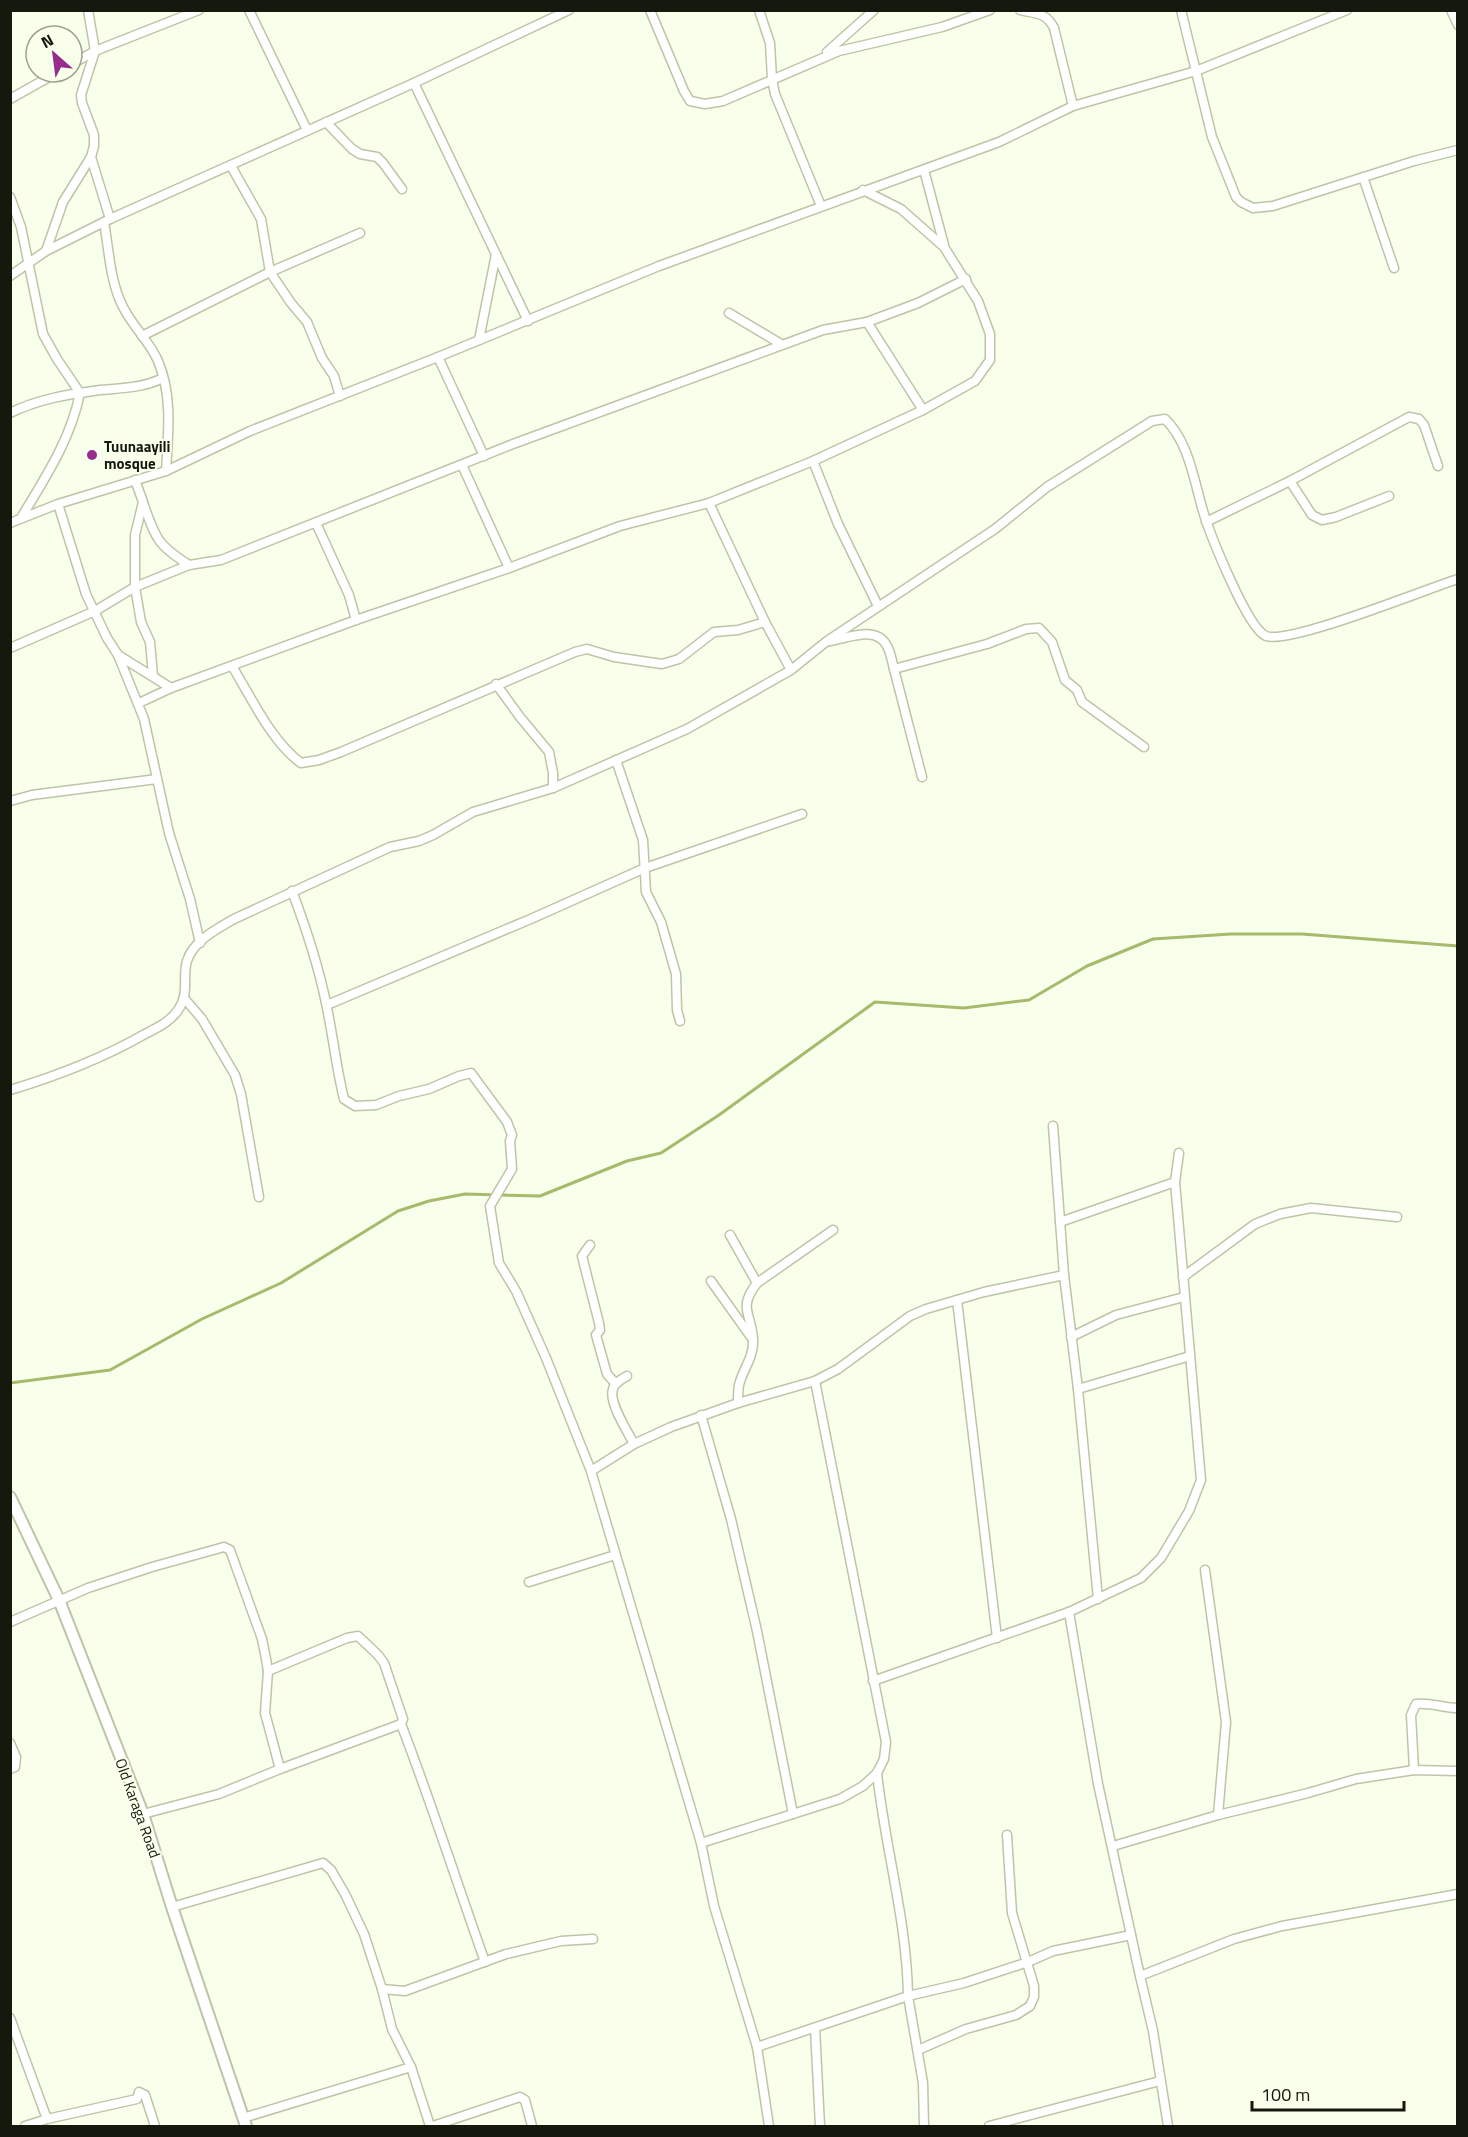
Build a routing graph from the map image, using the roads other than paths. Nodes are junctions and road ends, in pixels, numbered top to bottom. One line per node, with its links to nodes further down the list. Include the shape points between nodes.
1 (88, 10): 14 (street)
2 (199, 10): 14 (street)
3 (249, 10): 24 (street)
4 (569, 10): 19 (street)
5 (650, 10): 18 (street, via 690,101 723,101)
6 (759, 10): 18 (street, via 770,43)
7 (874, 10): 15 (street)
8 (990, 10): 15 (street, via 942,27)
9 (1020, 10): 22 (street, via 1050,20)
10 (1181, 10): 17 (street)
11 (1451, 10): 13 (street)
12 (1341, 11): 17 (street)
13 (1458, 25)
14 (95, 51): 16 (street); 26 (street, via 81,95 94,135)
15 (822, 56): 18 (street)
16 (84, 57)
17 (1196, 70): 22 (street); 29 (street, via 1212,137 1241,202 1253,208 1273,206)
18 (772, 79): 33 (street)
19 (414, 83): 23 (street); 38 (street)
20 (37, 84): 21 (street)
21 (10, 99)
22 (1073, 106): 28 (street, via 999,142)
23 (326, 122): 24 (street); 30 (street, via 352,149 384,163)
24 (306, 130): 27 (street)
25 (1458, 150): 29 (street)
26 (91, 157): 34 (street); 37 (street, via 63,202)
27 (231, 166): 34 (street); 41 (street, via 261,219)
28 (924, 170): 31 (street); 36 (street)
29 (1364, 177): 40 (street)
30 (402, 189)
31 (863, 190): 33 (street); 36 (street, via 901,209)
32 (10, 197): 39 (street)
33 (821, 206): 45 (street, via 668,262)
34 (107, 221): 37 (street); 47 (street, via 117,293)
35 (360, 233): 41 (street)
36 (944, 247): 43 (street)
37 (46, 251): 39 (street)
38 (496, 254): 45 (street); 48 (street)
39 (28, 263): 42 (street); 52 (street, via 43,334)
40 (1394, 268)
41 (270, 272): 47 (street); 53 (street, via 307,322)
42 (10, 276)
43 (966, 279): 46 (street); 54 (street, via 990,334 990,360 975,381)
44 (729, 313): 49 (street)
45 (528, 321): 48 (street)
46 (867, 322): 49 (street, via 823,330); 54 (street)
47 (142, 336): 51 (street, via 159,362)
48 (479, 340): 50 (street)
49 (781, 344): 56 (street)
50 (438, 357): 53 (street); 56 (street)
51 (163, 378): 52 (street, via 148,385); 60 (street, via 169,406)
52 (80, 393): 55 (street); 67 (street, via 63,448)
53 (340, 396): 60 (street, via 250,431)
54 (923, 410): 57 (street)
55 (10, 413)
56 (484, 456): 58 (street)
57 (813, 461): 65 (street); 75 (street)
58 (462, 465): 70 (street); 72 (street)
59 (1438, 466): 62 (street, via 1424,425 1409,417)
60 (166, 471): 61 (street)
61 (135, 480): 64 (street); 66 (street)
62 (1290, 481): 63 (street, via 1312,515 1322,520); 68 (street)
63 (1389, 496)
64 (143, 502): 71 (street, via 160,544); 74 (street, via 135,535)
65 (709, 502): 72 (street, via 620,526); 78 (street)
66 (58, 504): 67 (street); 76 (street)
67 (21, 519): 69 (street)
68 (1206, 522): 73 (street, via 1253,625 1264,635 1275,638 1337,622); 75 (street, via 1186,453 1174,428 1166,419 1152,421 1047,488 995,529)
69 (10, 523)
70 (316, 523): 71 (street, via 221,560); 77 (street, via 349,594)
71 (189, 565): 74 (street)
72 (509, 568): 77 (street)
73 (1458, 579)
74 (135, 587): 76 (street); 85 (street, via 141,622 150,642)
75 (878, 606): 79 (street)
76 (95, 611): 80 (street); 81 (street)
77 (356, 620): 82 (street)
78 (765, 622): 84 (street); 86 (street, via 714,632 679,659 662,664 587,649)
79 (827, 641): 83 (street, via 869,633 878,635 888,646); 84 (street)
80 (10, 648)
81 (118, 655): 85 (street); 88 (street)
82 (232, 666): 86 (street, via 279,742 301,763 341,752); 87 (street)
83 (894, 669): 89 (street, via 1039,628 1052,642 1065,680 1077,690 1082,702); 91 (street)
84 (792, 670): 90 (street, via 687,729)
85 (153, 676): 87 (street)
86 (496, 684): 93 (street, via 549,752)
87 (171, 688): 88 (street)
88 (140, 703): 92 (street)
89 (1144, 747)
90 (616, 760): 93 (street); 96 (street, via 644,840)
91 (922, 777)
92 (157, 779): 94 (street); 98 (street)
93 (553, 788): 97 (street, via 473,812 433,835 390,847)
94 (10, 801)
95 (802, 814): 96 (street)
96 (645, 868): 100 (street); 101 (street, via 646,892 661,922 676,974)
97 (292, 891): 98 (street, via 234,919); 100 (street, via 315,951)
98 (200, 943): 99 (street, via 186,962)
99 (184, 998): 102 (street, via 178,1010 161,1025 123,1047); 106 (street, via 202,1019 235,1075)
100 (327, 1005): 128 (street, via 344,1099 355,1106 376,1105 471,1073 507,1122 512,1135 512,1168 490,1206 499,1263 546,1358)
101 (681, 1021)
102 (10, 1090)
103 (1053, 1126): 108 (street)
104 (1179, 1153): 105 (street)
105 (1175, 1182): 108 (street); 113 (street)
106 (259, 1197)
107 (1397, 1217): 113 (street, via 1311,1208 1280,1214 1255,1224)
108 (1060, 1222): 112 (street)
109 (833, 1230): 115 (street)
110 (730, 1235): 115 (street)
111 (590, 1245): 123 (street, via 582,1256 599,1323 596,1335 607,1374)
112 (1064, 1275): 117 (street); 118 (street)
113 (1183, 1277): 116 (street)
114 (711, 1281): 119 (street)
115 (757, 1283): 119 (street, via 746,1308)
116 (1184, 1298): 118 (street, via 1116,1315); 120 (street)
117 (957, 1300): 122 (street, via 910,1316 838,1369); 137 (street)
118 (1071, 1337): 124 (street)
119 (753, 1340): 125 (street, via 752,1354 739,1384)
120 (1190, 1356): 124 (street); 133 (street, via 1202,1480 1161,1558 1141,1578)
121 (627, 1376): 123 (street)
122 (815, 1381): 125 (street); 139 (street)
123 (616, 1384): 127 (street, via 612,1393 614,1405)
124 (1078, 1389): 133 (street)
125 (738, 1403): 126 (street)
126 (701, 1415): 127 (street); 149 (street, via 744,1575)
127 (634, 1444): 128 (street)
128 (591, 1472): 130 (street)
129 (10, 1497): 134 (street, Old Karaga Road)
130 (615, 1555): 132 (street); 152 (street)
131 (1205, 1570): 150 (street, via 1226,1722)
132 (529, 1582)
133 (1098, 1599): 135 (street)
134 (59, 1600): 136 (street); 138 (street, via 224,1547 230,1550 237,1568 262,1639); 148 (street, Old Karaga Road)
135 (1069, 1612): 137 (street); 153 (street, via 1098,1784)
136 (10, 1622)
137 (997, 1638): 139 (street)
138 (268, 1671): 141 (street, via 358,1636 384,1663 403,1719); 143 (street, via 264,1713)
139 (873, 1681): 147 (street, via 886,1742)
140 (1458, 1708): 145 (street, via 1416,1704 1411,1715)
141 (401, 1724): 143 (street); 158 (street)
142 (10, 1743): 144 (street, via 17,1760)
143 (280, 1768): 148 (street, via 219,1794)
144 (10, 1769)
145 (1414, 1770): 146 (street); 150 (street, via 1356,1779)
146 (1458, 1771)
147 (877, 1773): 149 (street, via 840,1799); 162 (street, via 908,1964)
148 (143, 1814): 155 (street, Old Karaga Road)
149 (793, 1814): 152 (street)
150 (1218, 1815): 153 (street)
151 (1007, 1835): 159 (street, via 1012,1913)
152 (701, 1843): 165 (street, via 714,1906)
153 (1113, 1846): 156 (street)
154 (1458, 1893): 160 (street, via 1282,1926 1234,1939)
155 (172, 1907): 161 (street, via 323,1863 345,1894 364,1934); 170 (street, Old Karaga Road)
156 (1131, 1935): 159 (street, via 1053,1951); 160 (street)
157 (593, 1939): 158 (street, via 561,1941)
158 (485, 1962): 161 (street, via 405,1990)
159 (1028, 1962): 162 (street); 166 (street, via 1034,1986 1030,2006 1016,2015 966,2029)
160 (1140, 1976): 168 (street)
161 (382, 1989): 167 (street, via 392,2029)
162 (908, 1996): 164 (street); 166 (street)
163 (10, 2019): 169 (street)
164 (815, 2028): 165 (street); 176 (street)
165 (757, 2047): 175 (street)
166 (918, 2050): 177 (street)
167 (411, 2067): 170 (street); 173 (street)
168 (1160, 2081): 178 (street); 179 (street)
169 (47, 2119): 171 (street); 172 (street, via 137,2098 140,2092 145,2095)
170 (245, 2122)
171 (25, 2127)
172 (155, 2127)
173 (431, 2127): 174 (street, via 520,2097 525,2100)
174 (532, 2127)
175 (769, 2127)
176 (820, 2127)
177 (924, 2127)
178 (989, 2127)
179 (1168, 2127)

